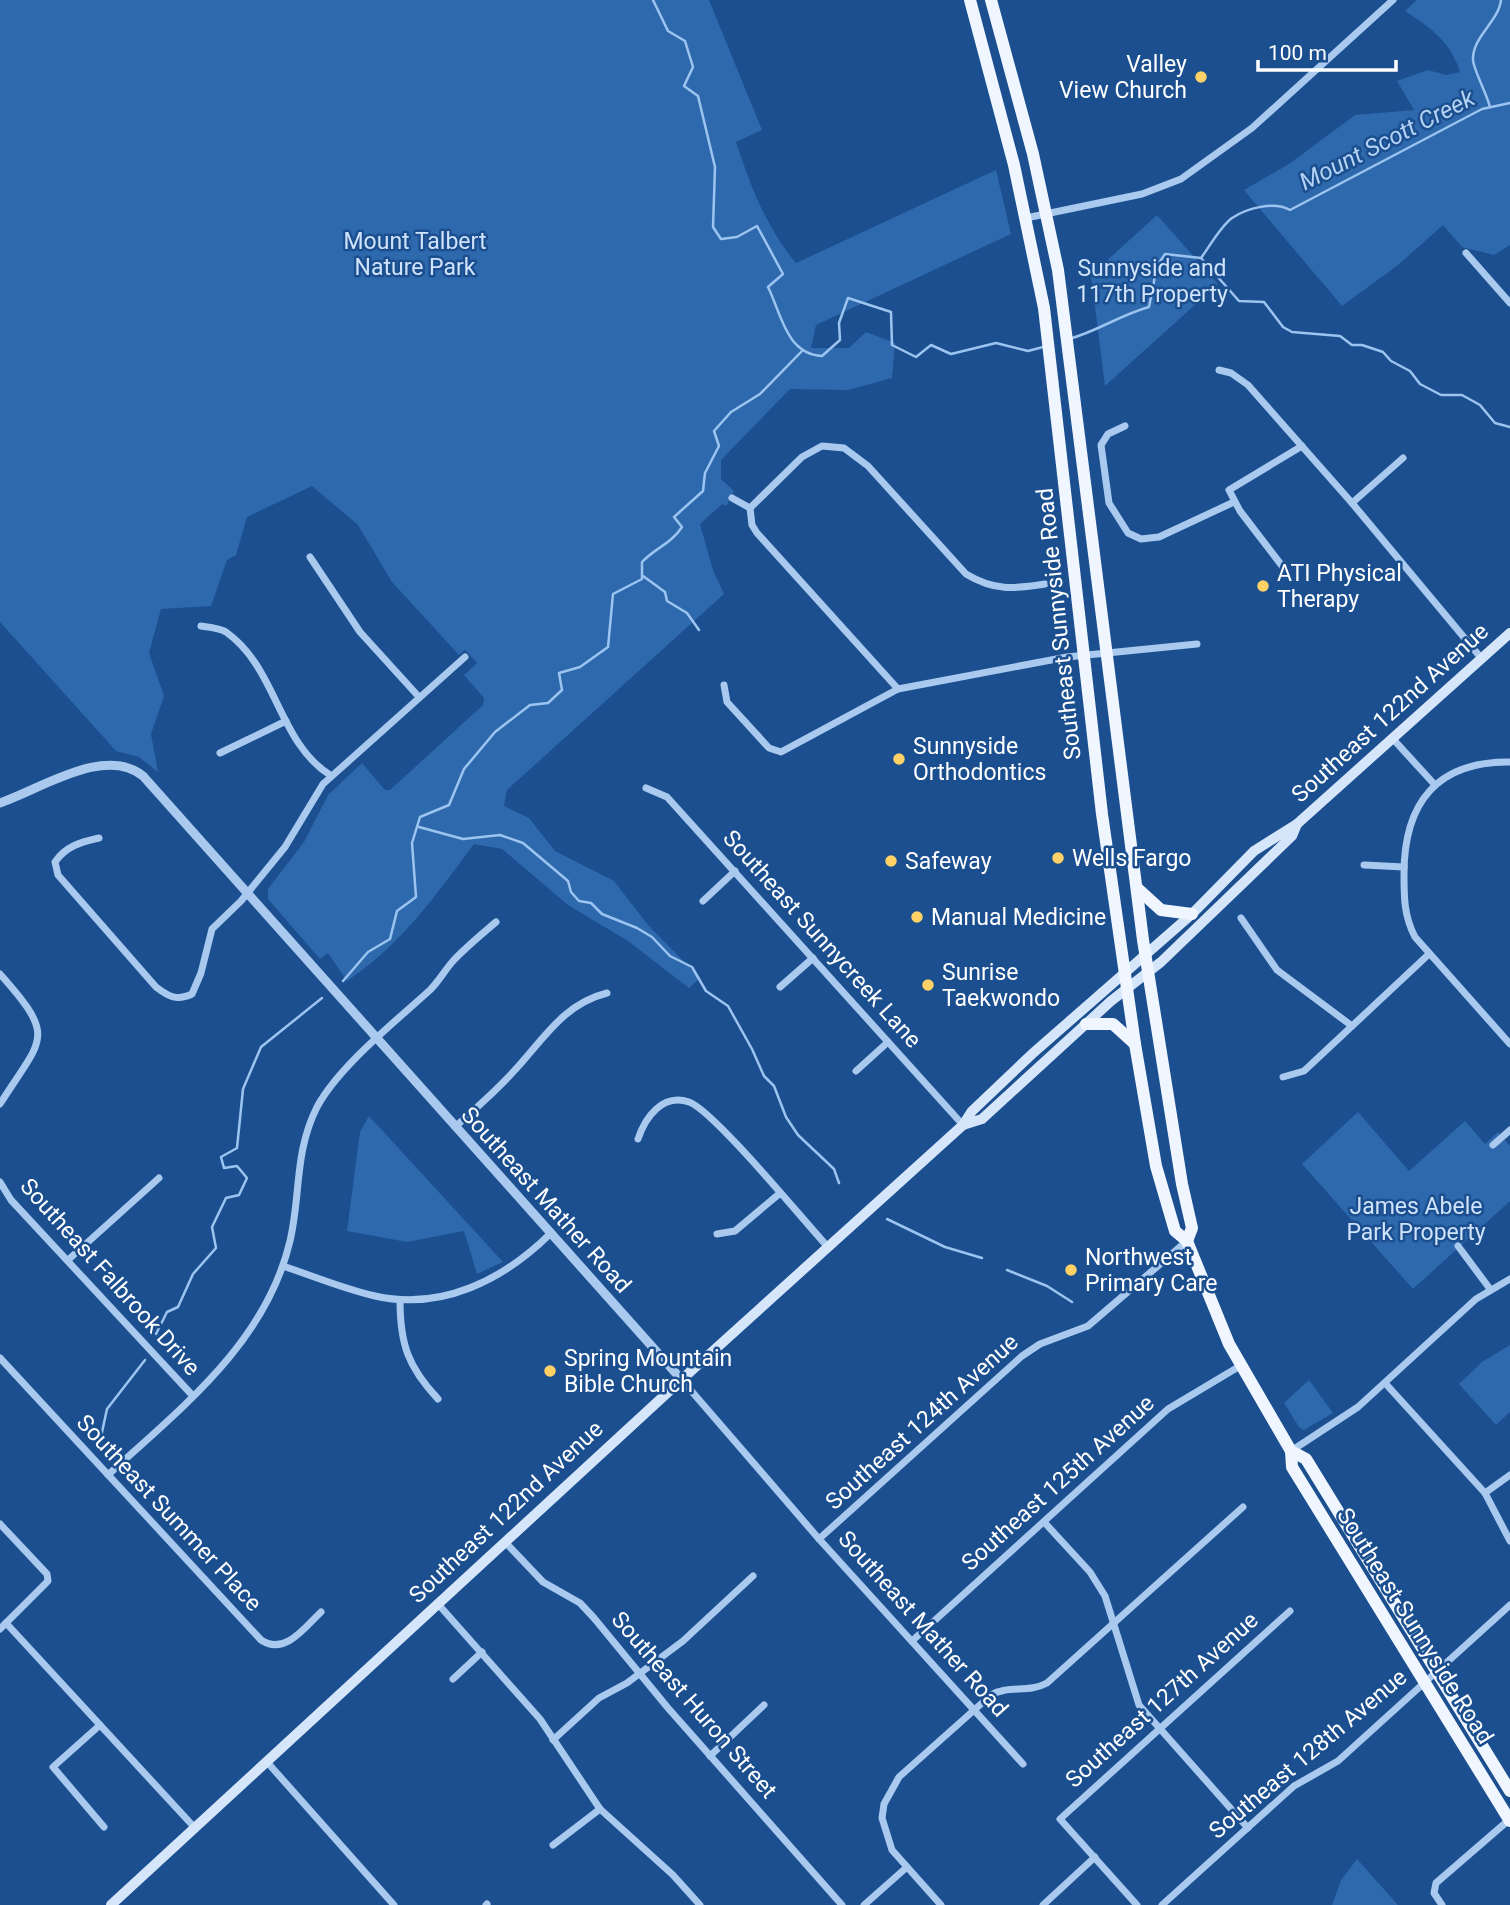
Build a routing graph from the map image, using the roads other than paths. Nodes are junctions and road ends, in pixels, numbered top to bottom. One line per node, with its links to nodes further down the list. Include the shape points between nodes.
1 (970, 0): 5 (main road, Southeast Sunnyside Road)
2 (992, 0): 4 (main road, Southeast Sunnyside Road)
3 (1392, 0): 4 (street, via 1252,128 1181,179 1142,194)
4 (1046, 214): 5 (street); 22 (main road, Southeast Sunnyside Road, via 1071,361)
5 (1026, 218): 23 (main road, Southeast Sunnyside Road, via 1044,308)
6 (1466, 253): 7 (street)
7 (1510, 303)
8 (1219, 370): 10 (street, via 1241,378)
9 (1125, 426): 13 (street, via 1101,445 1109,503 1128,533 1141,539 1159,537)
10 (1302, 446): 13 (street, via 1235,485 1229,490); 14 (street)
11 (1404, 458): 14 (street)
12 (732, 498): 15 (street)
13 (1234, 502): 17 (street)
14 (1352, 503): 25 (street)
15 (750, 508): 18 (street, via 813,450 844,448 868,466 967,574 1005,590); 27 (street, via 757,533)
16 (310, 557): 28 (street, via 360,632)
17 (1286, 570)
18 (1045, 584)
19 (201, 626): 29 (street, via 225,631 245,651)
20 (1510, 633): 25 (main road, Southeast 122nd Avenue)
21 (1197, 645): 22 (street)
22 (1105, 654): 23 (street); 42 (main road, Southeast Sunnyside Road)
23 (1084, 656): 27 (street); 52 (main road, Southeast Sunnyside Road)
24 (465, 657): 28 (street)
25 (1482, 659): 30 (main road, Southeast 122nd Avenue)
26 (724, 685): 27 (street, via 727,702 769,748 780,752)
27 (898, 689)
28 (419, 697): 33 (street)
29 (286, 721): 31 (street); 33 (street, via 303,751)
30 (1393, 739): 34 (street); 37 (main road, Southeast 122nd Avenue)
31 (220, 753)
32 (1510, 762): 34 (street, via 1471,765)
33 (330, 775): 43 (street, via 293,835)
34 (1435, 785): 40 (street, via 1411,818)
35 (646, 788): 41 (street, Southeast Sunnycreek Lane, via 667,797)
36 (0, 803): 43 (street, Southeast Mather Road, via 93,766 127,766 150,782)
37 (1297, 824): 45 (main road, Southeast 122nd Avenue, via 1254,851); 51 (main road, Southeast 122nd Avenue, via 1292,836 1216,912)
38 (99, 838): 43 (street, via 61,854 55,862 58,875 168,996 182,999 192,994 212,929)
39 (1364, 865): 40 (street)
40 (1404, 867): 48 (street, via 1406,920)
41 (735, 871): 44 (street); 50 (street, Southeast Sunnycreek Lane)
42 (1138, 889): 45 (main road, via 1161,910); 49 (main road, Southeast Sunnyside Road)
43 (247, 894): 59 (street, Southeast Mather Road)
44 (703, 901)
45 (1192, 914): 49 (main road, Southeast 122nd Avenue)
46 (1241, 919): 58 (street, via 1278,970)
47 (496, 922): 59 (street)
48 (1429, 954): 58 (street); 62 (street)
49 (1145, 955): 51 (main road, Southeast Sunnyside Road); 52 (main road, Southeast 122nd Avenue)
50 (813, 958): 54 (street); 60 (street, Southeast Sunnycreek Lane)
51 (1148, 972): 55 (main road, Southeast 122nd Avenue); 76 (main road, Southeast Sunnyside Road)
52 (1124, 973): 55 (main road, Southeast Sunnyside Road); 63 (main road, Southeast 122nd Avenue)
53 (0, 974): 67 (street, via 29,1007 38,1028 34,1051)
54 (780, 987)
55 (1127, 989): 57 (main road, Southeast 122nd Avenue); 61 (main road, Southeast Sunnyside Road)
56 (607, 993): 69 (street, via 583,999)
57 (1086, 1024): 61 (main road, via 1113,1024); 66 (main road, Southeast 122nd Avenue)
58 (1352, 1026): 65 (street, via 1304,1071)
59 (377, 1039): 69 (street, Southeast Mather Road); 84 (street, via 334,1081 308,1126)
60 (888, 1042): 64 (street); 68 (street, Southeast Sunnycreek Lane)
61 (1135, 1044): 73 (main road, Southeast Sunnyside Road)
62 (1510, 1044)
63 (1032, 1054): 66 (main road, via 1030,1063 1011,1082); 68 (main road, Southeast 122nd Avenue, via 972,1111)
64 (856, 1072)
65 (1283, 1077)
66 (1010, 1092): 68 (main road, Southeast 122nd Avenue, via 982,1119)
67 (0, 1104)
68 (964, 1125): 82 (main road, Southeast 122nd Avenue)
69 (456, 1127): 78 (street, Southeast Mather Road)
70 (1510, 1130): 72 (street)
71 (638, 1139): 77 (street, via 644,1122 664,1103 689,1102 714,1120)
72 (1493, 1145)
73 (1156, 1166): 76 (main road); 80 (main road, Southeast Sunnyside Road, via 1175,1231)
74 (159, 1178): 83 (street)
75 (0, 1182): 83 (street, Southeast Falbrook Drive, via 11,1200)
76 (1182, 1184): 80 (main road, Southeast Sunnyside Road, via 1192,1228)
77 (779, 1194): 79 (street, via 735,1231); 82 (street)
78 (550, 1234): 87 (street, via 516,1265 479,1285 439,1297); 90 (street, Southeast Mather Road)
79 (717, 1234)
80 (1187, 1241): 89 (main road, Southeast Sunnyside Road); 101 (street, Southeast 124th Avenue, via 1088,1326 1022,1356)
81 (1458, 1245): 86 (street)
82 (828, 1247): 90 (main road, Southeast 122nd Avenue)
83 (68, 1260): 92 (street, Southeast Falbrook Drive)
84 (283, 1266): 87 (street); 92 (street, via 243,1342)
85 (1510, 1279): 86 (street)
86 (1490, 1289): 91 (street)
87 (400, 1300): 93 (street, via 410,1364)
88 (0, 1358): 95 (street, Southeast Summer Place)
89 (1240, 1366): 94 (main road, Southeast Sunnyside Road); 99 (street, Southeast 125th Avenue, via 1168,1409)
90 (681, 1380): 101 (street, Southeast Mather Road); 103 (main road, Southeast 122nd Avenue)
91 (1385, 1383): 94 (street, via 1358,1407); 97 (street)
92 (193, 1396): 95 (street)
93 (438, 1399)
94 (1291, 1451): 104 (main road, Southeast Sunnyside Road, via 1292,1467); 105 (main road, Southeast Sunnyside Road, via 1306,1459)
95 (108, 1475): 110 (street, Southeast Summer Place, via 265,1643 286,1644)
96 (1510, 1475): 97 (street)
97 (1485, 1493): 102 (street)
98 (1243, 1507): 111 (street)
99 (1044, 1522): 111 (street, via 1090,1572); 113 (street, Southeast 125th Avenue)
100 (0, 1524): 112 (street, via 47,1574 44,1587)
101 (819, 1539): 113 (street, Southeast Mather Road)
102 (1510, 1541)
103 (505, 1542): 107 (main road, Southeast 122nd Avenue); 116 (street, Southeast Huron Street, via 543,1582 580,1604)
104 (1339, 1544): 105 (main road); 118 (main road, Southeast Sunnyside Road)
105 (1368, 1560): 115 (main road, Southeast Sunnyside Road)
106 (753, 1576): 116 (street, via 683,1641)
107 (438, 1604): 114 (street); 125 (main road, Southeast 122nd Avenue)
108 (1510, 1605): 115 (street, Southeast 128th Avenue)
109 (1290, 1611): 122 (street, Southeast 127th Avenue)
110 (321, 1612)
111 (1114, 1623): 120 (street, via 1047,1683 998,1691); 122 (street, via 1133,1692)
112 (3, 1626): 121 (street)
113 (912, 1641): 120 (street, Southeast Mather Road)
114 (482, 1652): 117 (street); 123 (street, via 522,1696)
115 (1436, 1672): 118 (street, Southeast 128th Avenue); 127 (main road, Southeast Sunnyside Road)
116 (640, 1673): 123 (street, via 599,1698); 124 (street, Southeast Huron Street)
117 (453, 1679)
118 (1424, 1683): 129 (main road, Southeast Sunnyside Road); 132 (street, Southeast 128th Avenue, via 1338,1761 1303,1780)
119 (764, 1705): 124 (street)
120 (974, 1709): 126 (street, Southeast Mather Road); 135 (street, via 899,1777 888,1794 882,1818 885,1836)
121 (100, 1725): 130 (street, via 53,1767); 131 (street)
122 (1160, 1729): 132 (street); 134 (street, Southeast 127th Avenue, via 1060,1819)
123 (553, 1740): 128 (street)
124 (710, 1756): 139 (street, Southeast Huron Street)
125 (267, 1762): 131 (main road, Southeast 122nd Avenue); 137 (street)
126 (1023, 1764)
127 (1510, 1791)
128 (600, 1809): 133 (street); 138 (street, via 674,1875)
129 (1510, 1820): 145 (street, via 1436,1883 1434,1893)
130 (104, 1827)
131 (195, 1828): 136 (main road, Southeast 122nd Avenue)
132 (1248, 1828): 144 (street, Southeast 128th Avenue)
133 (553, 1845)
134 (1095, 1857): 142 (street); 143 (street)
135 (907, 1867): 140 (street); 141 (street)
136 (111, 1905)
137 (394, 1905)
138 (699, 1905)
139 (842, 1905)
140 (864, 1905)
141 (941, 1905)
142 (1043, 1905)
143 (1137, 1905)
144 (1162, 1905)
145 (1442, 1905)

